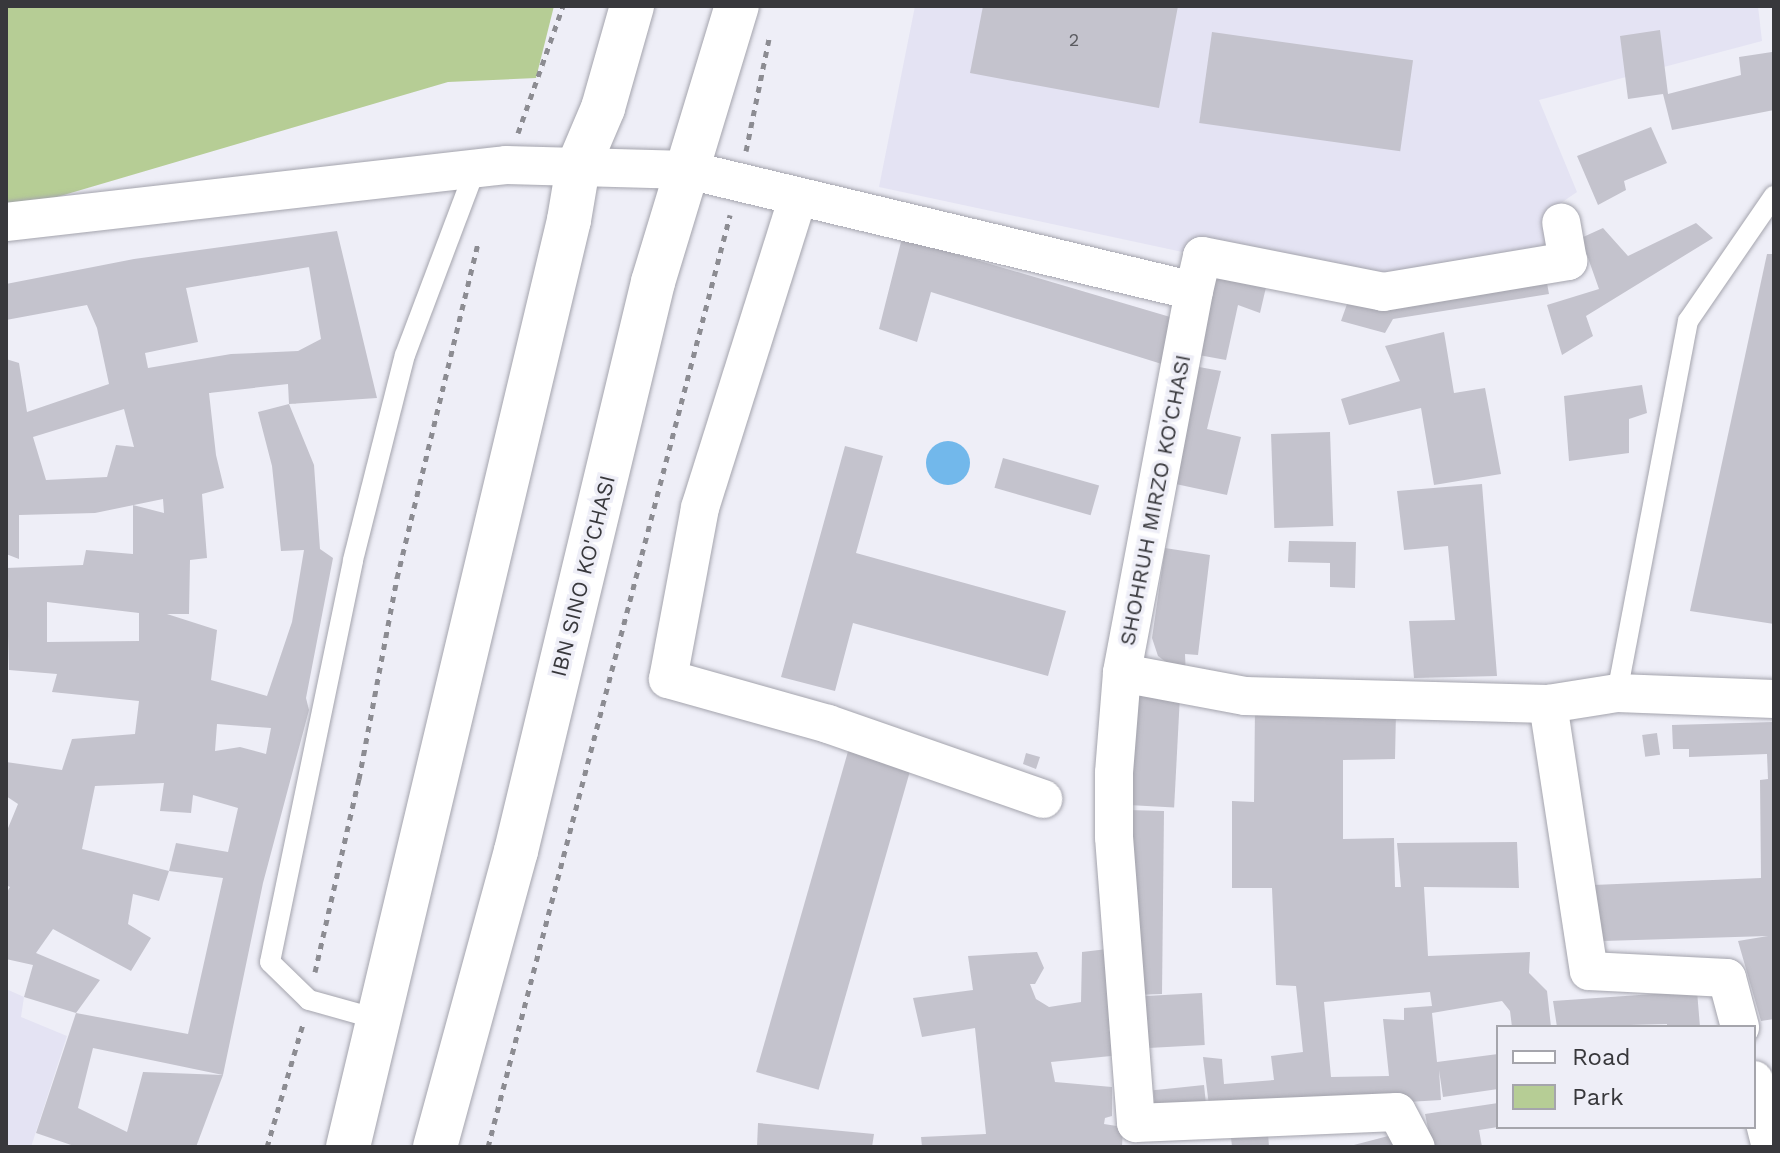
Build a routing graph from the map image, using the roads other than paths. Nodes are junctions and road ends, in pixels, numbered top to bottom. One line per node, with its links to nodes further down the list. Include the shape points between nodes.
1 (632, 6): 3 (main road, via 603,108)
2 (737, 6): 5 (main road, IBN SINO KO'CHASI)
3 (578, 167): 4 (street); 5 (street); 16 (main road)
4 (491, 168): 8 (street); 16 (lane, via 401,370 353,560 270,962 309,1000)
5 (688, 170): 7 (street); 20 (main road, IBN SINO KO'CHASI, via 653,282 516,851)
6 (1774, 196): 12 (lane, via 1688,321)
7 (798, 197): 10 (street); 15 (street, via 700,508 668,679 828,724)
8 (6, 222)
9 (1561, 223): 10 (street, SHOHRUH MIRZO KO'CHASI, via 1568,261 1383,292 1202,256)
10 (1194, 291): 11 (street, SHOHRUH MIRZO KO'CHASI)
11 (1122, 673): 14 (street, SHOHRUH MIRZO KO'CHASI, via 1245,696); 21 (street, via 1114,837 1136,1123 1397,1112)
12 (1617, 693): 13 (street, SHOHRUH MIRZO KO'CHASI); 14 (street, SHOHRUH MIRZO KO'CHASI)
13 (1774, 699)
14 (1548, 704): 17 (street, via 1589,971 1727,978)
15 (1043, 799)
16 (377, 1019): 19 (main road)
17 (1739, 1025)
18 (1756, 1088): 22 (street)
19 (348, 1147)
20 (435, 1147)
21 (1416, 1147)
22 (1771, 1147)

